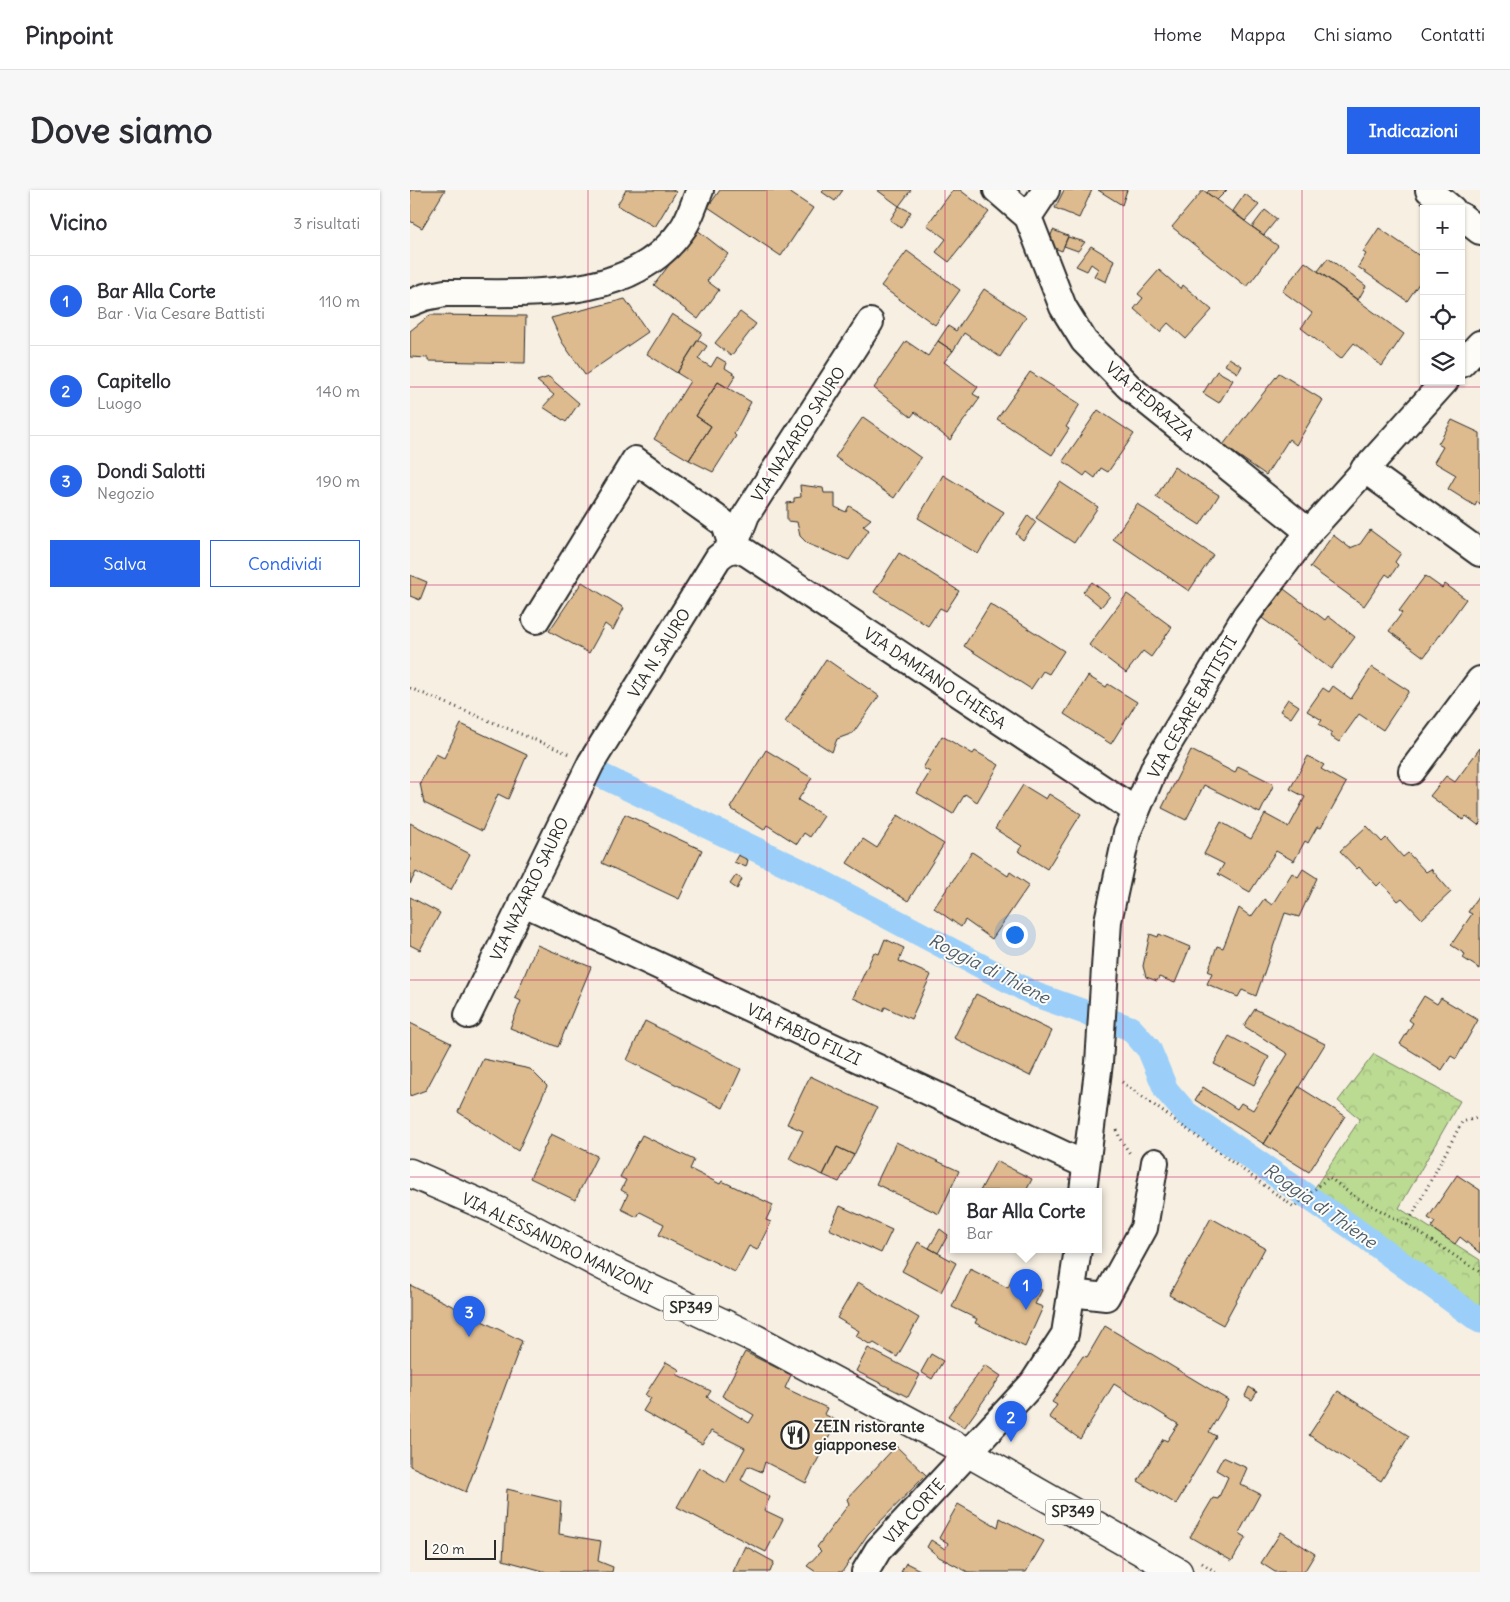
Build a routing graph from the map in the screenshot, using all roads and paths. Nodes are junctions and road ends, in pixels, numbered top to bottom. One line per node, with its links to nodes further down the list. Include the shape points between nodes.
1 (700, 190): 9 (street, via 682,231 650,262 611,281 575,290 445,294)
2 (997, 190): 6 (street, VIA PEDRAZZA)
3 (1046, 190): 6 (street)
4 (1429, 190): 5 (street)
5 (1447, 205)
6 (1028, 217): 15 (street, VIA PEDRAZZA, via 1063,307 1084,341 1129,387)
7 (1465, 219): 8 (street)
8 (1480, 232)
9 (410, 303)
10 (870, 322): 16 (street, VIA NAZARIO SAURO, via 746,515)
11 (1480, 344): 12 (street)
12 (1465, 360)
13 (1442, 385): 14 (street, VIA CESARE BATTISTI)
14 (1364, 469): 15 (street, VIA CESARE BATTISTI); 17 (street)
15 (1309, 532): 23 (street, VIA CESARE BATTISTI, via 1246,615 1156,764)
16 (733, 549): 18 (street, via 725,524 636,460); 21 (street, VIA N. SAURO, via 718,558); 23 (street, VIA DAMIANO CHIESA, via 747,553)
17 (1480, 553)
18 (536, 620)
19 (1480, 680): 22 (street)
20 (410, 688): 21 (path)
21 (591, 763): 24 (street, VIA NAZARIO SAURO)
22 (1412, 771)
23 (1136, 811): 26 (street, VIA CESARE BATTISTI, via 1119,862 1108,921)
24 (522, 902): 25 (street, VIA NAZARIO SAURO); 32 (street, VIA FABIO FILZI)
25 (468, 1015)
26 (1099, 1059): 27 (path); 32 (street, VIA CESARE BATTISTI)
27 (1124, 1084): 28 (path); 35 (path, via 1294,1207 1326,1178 1372,1208)
28 (1122, 1092)
29 (1480, 1117): 35 (path, via 1462,1122)
30 (1115, 1124): 31 (path, via 1120,1140 1134,1159)
31 (1154, 1162): 38 (street, via 1144,1228 1106,1297)
32 (1086, 1165): 34 (street, VIA CESARE BATTISTI)
33 (410, 1173): 39 (main road, VIA ALESSANDRO MANZONI / SP349, via 498,1211 605,1267 754,1338)
34 (1083, 1188)
35 (1406, 1225): 37 (path)
36 (1077, 1253): 38 (street)
37 (1480, 1272)
38 (1071, 1293): 39 (street, via 1065,1334 1060,1342 1033,1382)
39 (967, 1452): 40 (street, VIA CORTE, via 878,1550); 41 (main road, VIA ALESSANDRO MANZONI / SP349)
40 (865, 1572)
41 (1178, 1572)

